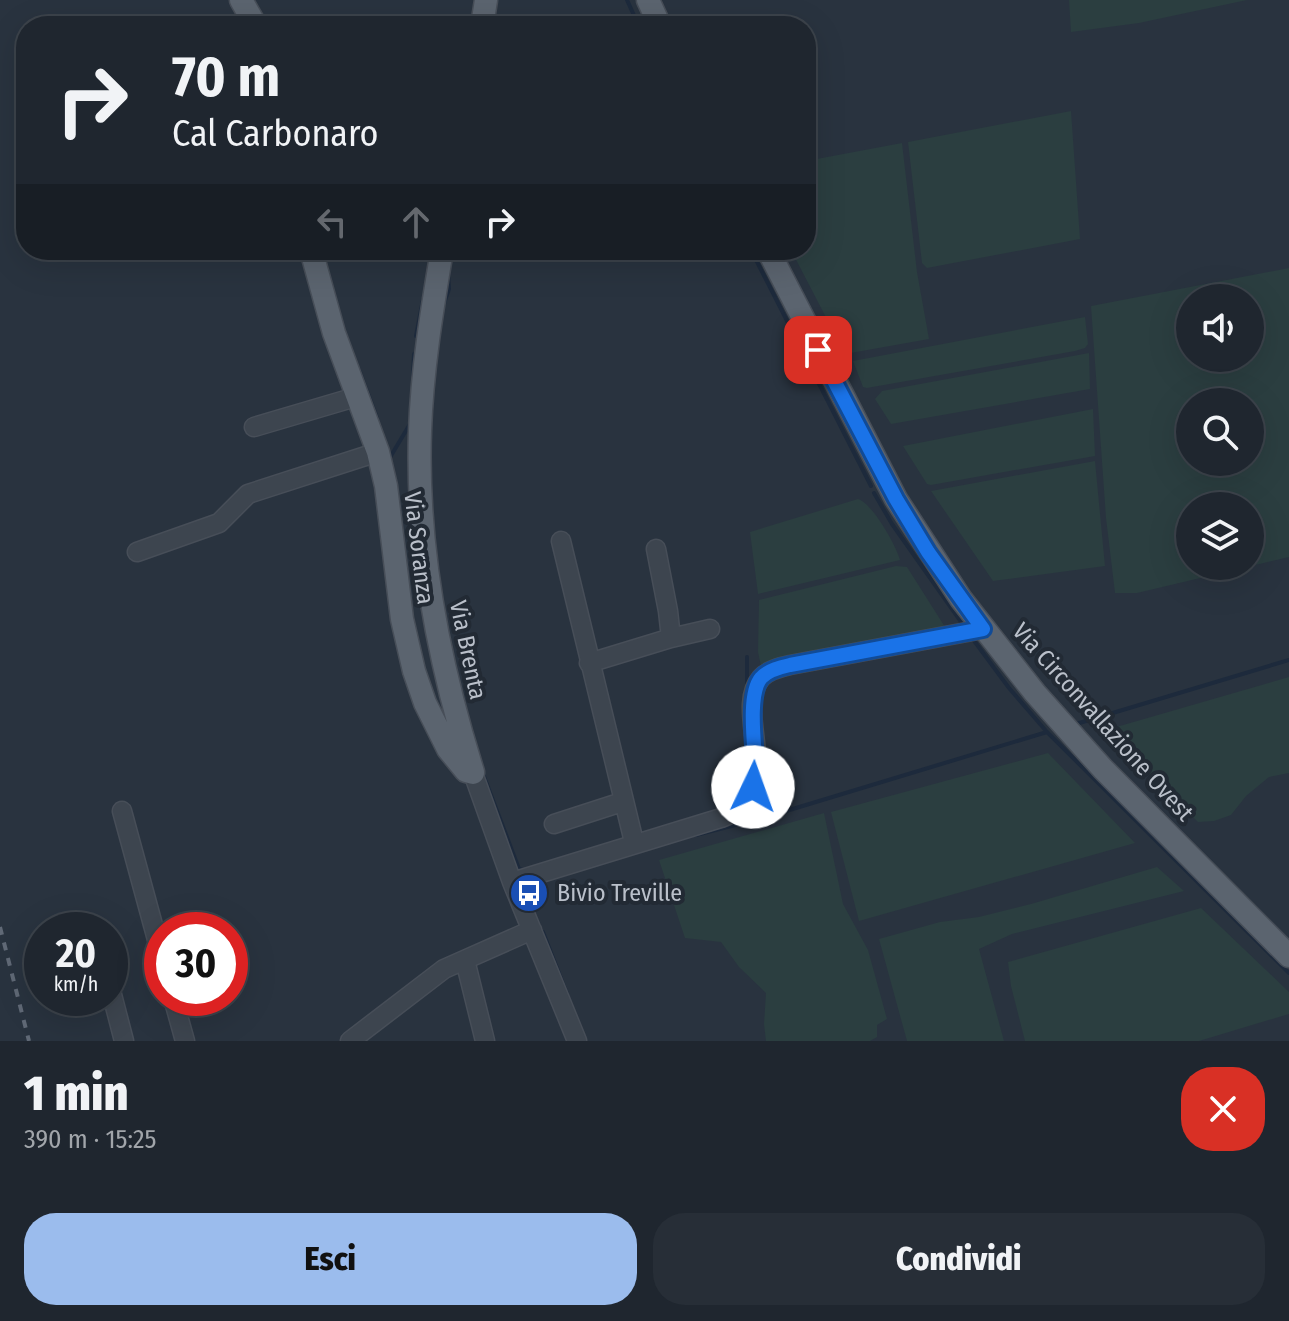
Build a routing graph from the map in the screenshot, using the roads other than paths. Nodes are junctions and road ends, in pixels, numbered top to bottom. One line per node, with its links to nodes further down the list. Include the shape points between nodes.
1 (314, 260): 4 (main road, Via Soranza)
2 (441, 260): 14 (main road, Via Brenta, via 423,384 422,532 443,669)
3 (773, 260): 11 (main road, Via Circonvallazione Ovest, via 896,499)
4 (359, 396): 5 (street); 6 (main road, Via Soranza)
5 (254, 427)
6 (378, 452): 9 (street, via 248,494 219,523); 14 (main road, Via Soranza, via 414,671 448,749)
7 (561, 541): 13 (street)
8 (656, 549): 12 (street)
9 (137, 552)
10 (710, 629): 12 (street)
11 (983, 629): 18 (street, via 790,665 764,675 754,697 756,777 749,798 732,814); 22 (main road, Via Circonvallazione Ovest, via 1103,769)
12 (671, 638): 13 (street)
13 (589, 663): 15 (street)
14 (473, 773): 19 (street, Via Brenta)
15 (622, 802): 17 (street); 18 (street)
16 (122, 811): 20 (street)
17 (554, 824)
18 (634, 842): 19 (street)
19 (512, 882): 21 (street, Via Brenta)
20 (149, 912)
21 (532, 930): 23 (street); 31 (street, Via Brenta)
22 (1289, 956)
23 (465, 960): 26 (street, via 417,988); 30 (street)
24 (118, 1016): 27 (street)
25 (178, 1016): 28 (street)
26 (369, 1036): 29 (street)
27 (124, 1041)
28 (185, 1041)
29 (350, 1041)
30 (485, 1041)
31 (577, 1041)

